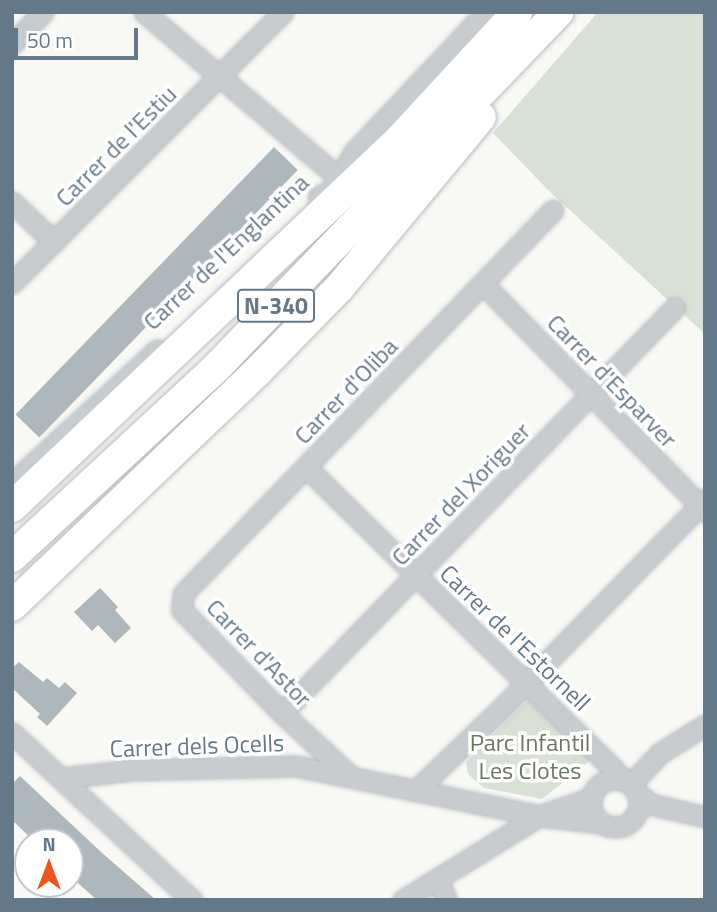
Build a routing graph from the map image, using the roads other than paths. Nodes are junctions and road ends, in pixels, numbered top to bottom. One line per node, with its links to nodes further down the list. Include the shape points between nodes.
1 (43, 12): 6 (street)
2 (144, 12): 8 (street)
3 (283, 12): 8 (street, Carrer de l'Estiu)
4 (559, 12): 7 (main road, N-340)
5 (507, 14): 9 (main road); 10 (street, Carrer de l'Englantina, via 355,151)
6 (12, 44)
7 (530, 45): 22 (main road, N-340, via 216,368); 24 (main road, via 517,71 339,288)
8 (220, 76): 10 (street); 13 (street, Carrer de l'Estiu)
9 (400, 139): 10 (street, via 386,143 356,168); 21 (main road)
10 (337, 176): 19 (street, Carrer de l'Englantina, via 331,190 320,195)
11 (12, 202): 13 (street)
12 (553, 210): 15 (street, Carrer d'Oliba)
13 (54, 242): 14 (street, Carrer de l'Estiu)
14 (12, 283)
15 (484, 285): 17 (street, Carrer d'Esparver); 18 (street, Carrer d'Oliba)
16 (674, 309): 17 (street, Carrer del Xoriguer)
17 (593, 394): 20 (street, Carrer d'Esparver); 23 (street, Carrer del Xoriguer)
18 (306, 467): 23 (street, Carrer de l'Estornell); 25 (street, Carrer d'Oliba, via 183,594)
19 (12, 483)
20 (703, 506): 26 (street)
21 (12, 507)
22 (12, 557)
23 (415, 575): 26 (street, Carrer de l'Estornell); 27 (street, Carrer del Xoriguer)
24 (12, 606)
25 (182, 610): 27 (street, Carrer d'Astor)
26 (527, 683): 31 (street, Carrer de l'Estornell); 37 (street)
27 (282, 713): 29 (street, Carrer d'Astor)
28 (705, 726): 35 (street, via 660,752)
29 (301, 731): 32 (street, Carrer d'Astor, via 293,752); 33 (street, Carrer d'Astor)
30 (12, 733): 34 (street)
31 (602, 756): 35 (street, Carrer de l'Estornell); 36 (street)
32 (275, 765): 33 (street, Carrer dels Ocells); 34 (street, Carrer dels Ocells, via 131,770)
33 (350, 776): 37 (street, Carrer dels Ocells)
34 (63, 778): 42 (street)
35 (631, 786): 36 (street, via 614,778); 39 (street, via 650,804); 40 (street, via 639,811 632,821 615,827)
36 (597, 790): 38 (street); 40 (street, via 592,809)
37 (415, 791): 38 (street, Carrer dels Ocells)
38 (539, 816): 40 (street, Carrer dels Ocells); 41 (street)
39 (700, 816)
40 (601, 823)
41 (437, 879): 43 (street); 44 (street)
42 (192, 900)
43 (403, 900)
44 (447, 900)

